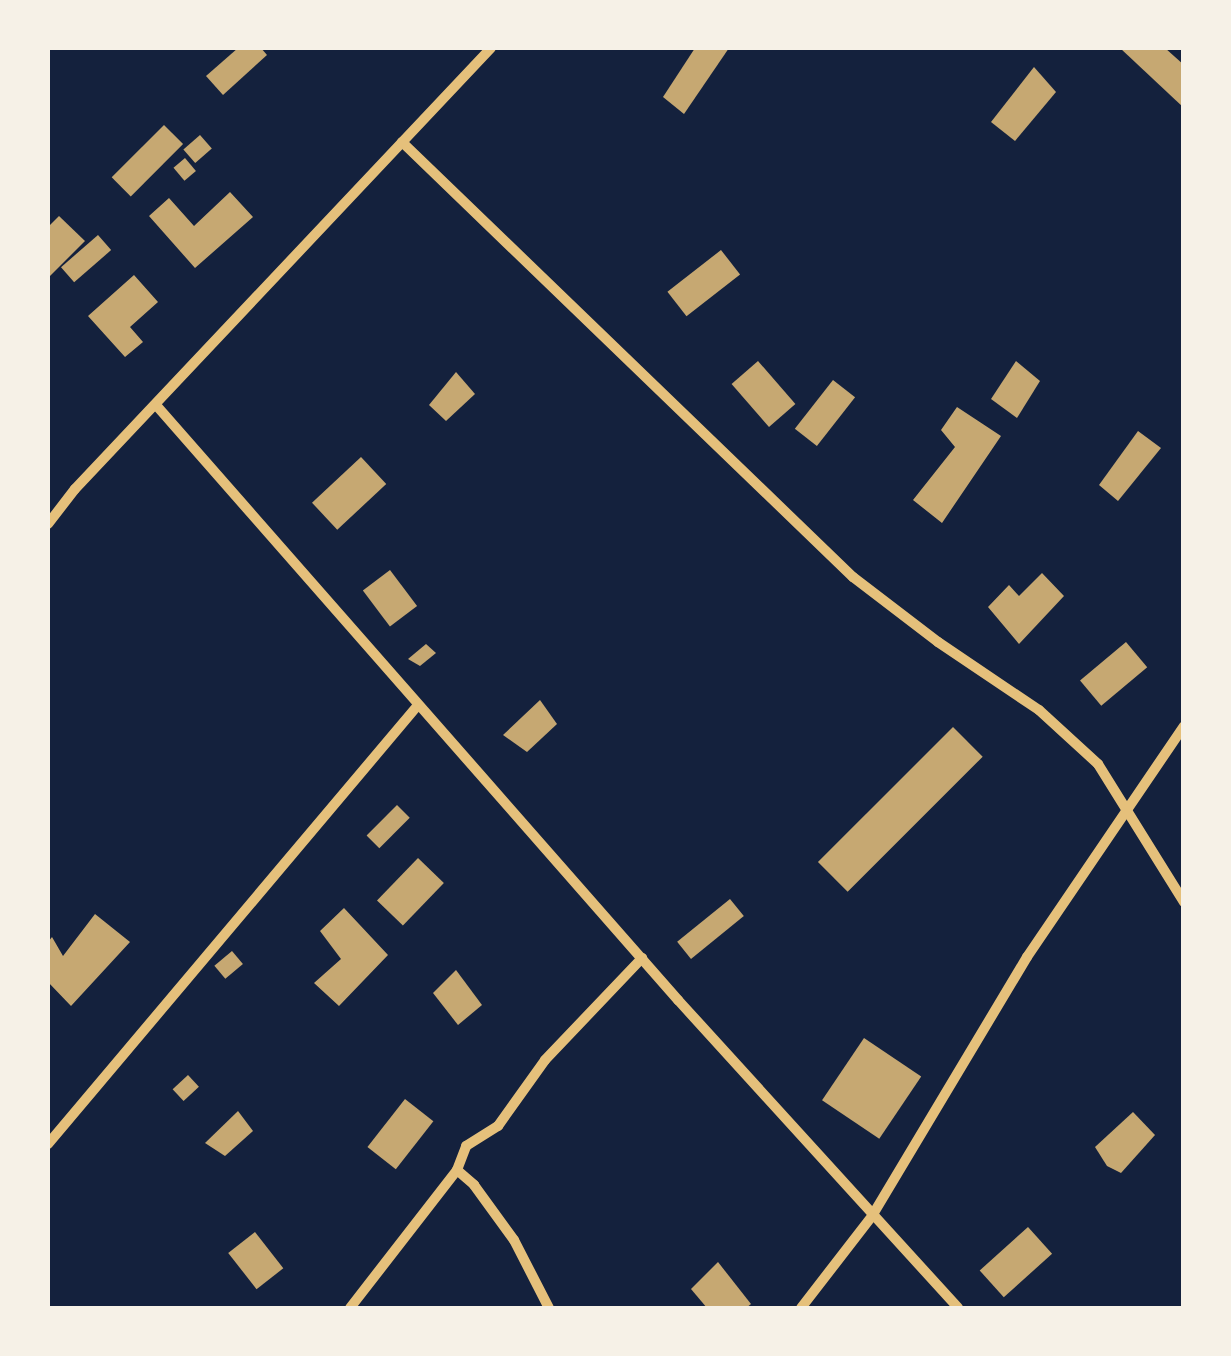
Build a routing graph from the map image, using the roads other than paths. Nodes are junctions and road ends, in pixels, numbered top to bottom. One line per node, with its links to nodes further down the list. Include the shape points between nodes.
1 (491, 48): 2 (street)
2 (402, 142): 3 (street); 7 (street, via 853,576 1039,710 1098,764)
3 (156, 405): 4 (street); 5 (street)
4 (48, 524)
5 (418, 705): 9 (street); 10 (street)
6 (1184, 726): 7 (street)
7 (1127, 806): 8 (street); 12 (street, via 1027,956)
8 (1184, 902)
9 (642, 958): 11 (street, via 545,1060 498,1126 466,1146); 12 (street)
10 (48, 1144)
11 (457, 1170): 13 (street); 14 (street, via 514,1240)
12 (872, 1216): 15 (street); 16 (street)
13 (350, 1308)
14 (549, 1308)
15 (801, 1308)
16 (958, 1308)

